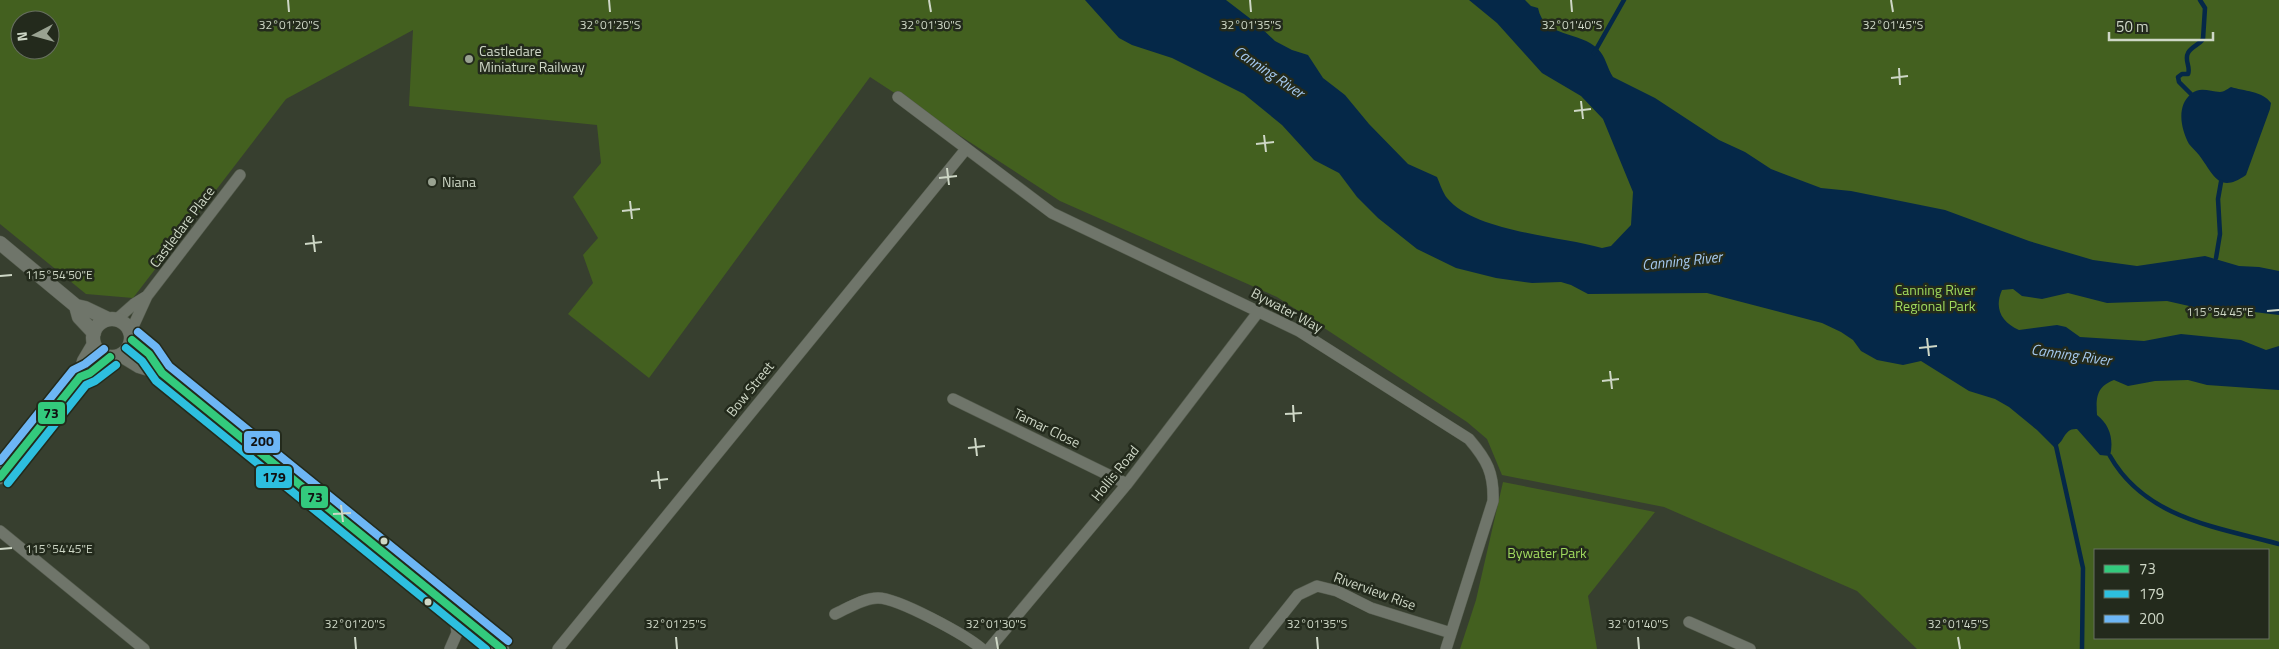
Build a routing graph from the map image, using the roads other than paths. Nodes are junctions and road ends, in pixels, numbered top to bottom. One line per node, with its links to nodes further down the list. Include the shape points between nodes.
1 (898, 97): 2 (street, Bywater Way)
2 (966, 149): 7 (street, Bywater Way, via 1052,213); 25 (street, Bow Street)
3 (240, 175): 5 (street, Castledare Place)
4 (0, 243): 6 (street)
5 (147, 296): 8 (street, Castledare Place); 9 (street, Castledare Place)
6 (76, 306): 8 (street); 10 (street, via 79,317)
7 (1259, 311): 16 (street, Hollis Road); 21 (street, Bywater Way, via 1299,331 1469,439 1484,456 1494,482 1493,501)
8 (112, 319): 9 (street, via 123,322); 10 (street, via 99,324)
9 (131, 336): 11 (street, via 126,352); 12 (street)
10 (94, 339): 11 (street, via 100,353); 13 (street)
11 (115, 356): 12 (street); 13 (street)
12 (162, 373): 18 (street)
13 (80, 377): 15 (street)
14 (953, 400): 16 (street, Tamar Close)
15 (0, 476)
16 (1127, 484): 27 (street, Hollis Road)
17 (0, 531): 22 (street)
18 (454, 610): 23 (street, via 457,633); 24 (street)
19 (835, 614): 26 (street, via 869,600 889,600 963,634)
20 (1689, 622): 30 (street)
21 (1452, 633): 28 (street, Riverview Rise, via 1371,608 1317,586 1298,595); 29 (street, Bywater Way)
22 (144, 649)
23 (450, 649)
24 (502, 649)
25 (558, 649)
26 (982, 649)
27 (989, 649)
28 (1255, 649)
29 (1446, 649)
30 (1750, 649)

